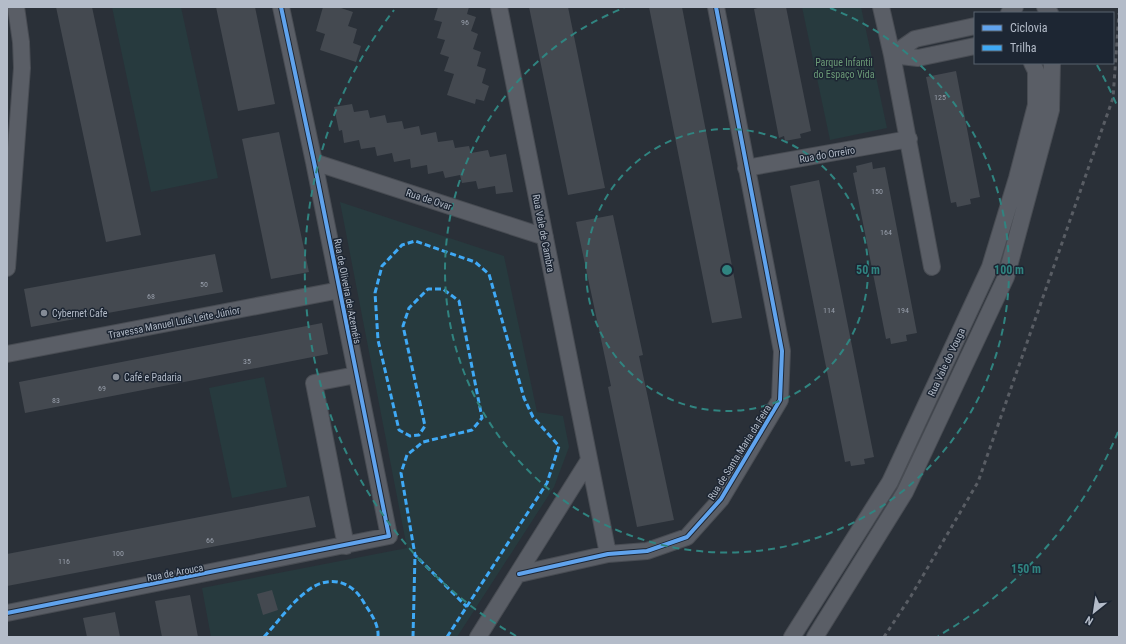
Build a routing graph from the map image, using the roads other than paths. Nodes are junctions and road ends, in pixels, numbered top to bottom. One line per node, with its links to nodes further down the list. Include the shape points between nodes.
1 (16, 7): 16 (street, via 22,68)
2 (281, 7): 12 (street, Rua de Oliveira de Azeméis)
3 (499, 7): 14 (street, Rua Vale de Cambra)
4 (716, 7): 13 (street, Rua de Santa Maria da Feira)
5 (881, 7): 8 (street)
6 (974, 26): 8 (street, via 915,39)
7 (974, 46): 8 (street, via 918,58)
8 (892, 55): 11 (street)
9 (1032, 64): 26 (street, Rua Vale do Vouga, via 1036,71 1036,105 990,267 890,482)
10 (1052, 64): 27 (street, Rua Vale do Vouga, via 1051,110 1006,277 905,492)
11 (909, 139): 13 (street, Rua do Orreiro); 15 (street)
12 (314, 162): 14 (street, Rua de Ovar); 17 (street, Rua de Oliveira de Azeméis)
13 (746, 168): 22 (street, Rua de Santa Maria da Feira, via 782,351 780,400 721,500 687,537 647,551)
14 (545, 236): 20 (street, Rua Vale de Cambra)
15 (932, 267)
16 (7, 268)
17 (340, 290): 18 (street, Travessa Manuel Luís Leite Júnior); 19 (street, Rua de Oliveira de Azeméis)
18 (7, 354)
19 (356, 375): 21 (street, Rua de Oliveira de Azeméis, via 389,536); 21 (street, via 314,383)
20 (589, 460): 22 (street, Rua Vale de Cambra); 23 (street)
21 (346, 546): 24 (street, Rua de Arouca)
22 (608, 554): 23 (street, Rua de Santa Maria da Feira)
23 (519, 574): 25 (street)
24 (7, 614)
25 (478, 637)
26 (792, 637)
27 (815, 637)

